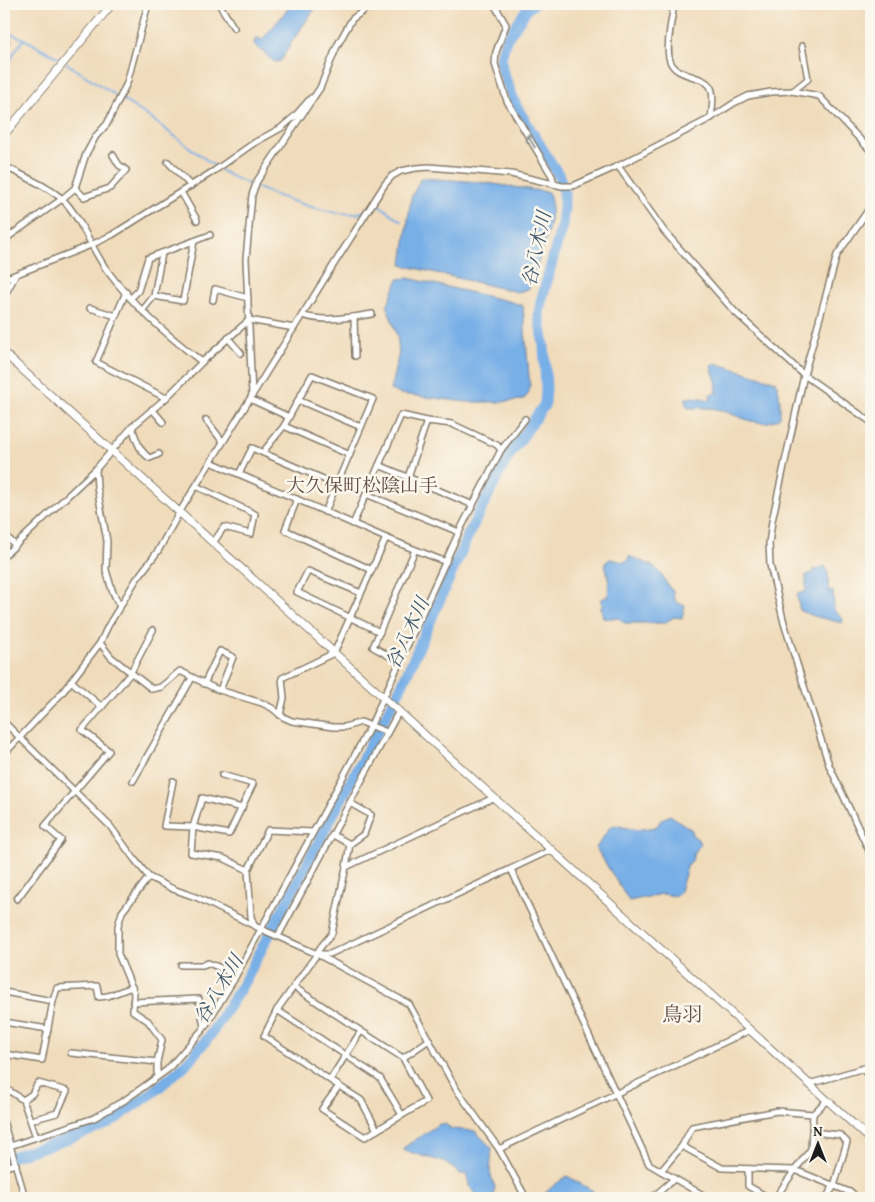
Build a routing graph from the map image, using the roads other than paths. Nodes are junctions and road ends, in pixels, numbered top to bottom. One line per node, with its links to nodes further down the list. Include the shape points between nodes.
1 (112, 4): 12 (street)
2 (148, 4): 20 (street, via 127,83 107,124 86,154)
3 (218, 4): 7 (street)
4 (373, 4): 9 (street, via 352,19)
5 (494, 4): 18 (street, one-way to 5, via 507,101 495,64 506,25)
6 (674, 4): 11 (street, via 668,53 670,62 675,69 709,86 712,91)
7 (234, 28)
8 (802, 46): 10 (street, via 808,79)
9 (320, 88): 19 (street, via 282,128); 36 (street, via 254,189 246,259)
10 (792, 91): 11 (street, via 748,96); 13 (street, via 819,96)
11 (712, 118): 17 (street)
12 (4, 135)
13 (871, 151)
14 (113, 154): 20 (street, via 118,165 126,170 110,188 84,196)
15 (168, 162): 19 (street)
16 (4, 166): 22 (street)
17 (618, 166): 18 (street, via 573,186); 51 (street, via 693,266)
18 (554, 184): 41 (street, via 511,174 465,169 416,168 396,173 385,184)
19 (191, 186): 21 (street)
20 (75, 188): 22 (street)
21 (181, 192): 24 (street); 28 (street)
22 (62, 199): 26 (street); 28 (street, via 71,208)
23 (871, 206): 51 (street, via 838,255)
24 (197, 220)
25 (210, 235): 27 (street)
26 (4, 240)
27 (194, 241): 29 (street); 33 (street, via 183,301)
28 (91, 245): 30 (street); 32 (street)
29 (162, 253): 33 (street); 35 (street, via 148,258 138,291)
30 (14, 276): 31 (street); 34 (street)
31 (4, 279)
32 (126, 292): 35 (street); 42 (street)
33 (154, 296): 39 (street)
34 (4, 297)
35 (130, 298): 39 (street)
36 (248, 298): 37 (street, via 216,289); 44 (street)
37 (213, 300)
38 (90, 308): 42 (street)
39 (142, 311): 50 (street)
40 (372, 314): 43 (street)
41 (302, 315): 43 (street, via 312,319); 45 (street)
42 (116, 316): 53 (street, via 96,362)
43 (354, 317): 49 (street)
44 (249, 320): 45 (street); 46 (street); 52 (street)
45 (294, 328): 52 (street)
46 (228, 338): 48 (street); 50 (street)
47 (4, 353): 66 (street)
48 (241, 353)
49 (355, 356)
50 (202, 362): 53 (street)
51 (804, 376): 61 (street); 127 (street, via 772,521 770,565 784,623 829,766)
52 (251, 397): 56 (street); 65 (street)
53 (166, 398): 55 (street)
54 (298, 400): 56 (street); 64 (street); 64 (street, via 312,375 373,399)
55 (152, 409): 60 (street); 63 (street)
56 (289, 417): 62 (street)
57 (525, 418): 67 (street)
58 (206, 420): 65 (street)
59 (427, 421): 67 (street, via 452,424 497,445); 72 (street, via 401,415); 75 (street)
60 (163, 422)
61 (871, 422)
62 (284, 426): 68 (street); 70 (street)
63 (132, 427): 66 (street); 69 (street, via 147,457)
64 (361, 427): 70 (street)
65 (223, 442): 71 (street)
66 (111, 450): 73 (street); 81 (street)
67 (501, 450): 80 (street)
68 (263, 452): 74 (street, via 252,448); 76 (street)
69 (159, 454)
70 (350, 455): 76 (street)
71 (211, 462): 74 (street); 77 (street)
72 (379, 465): 75 (street); 78 (street)
73 (96, 469): 88 (street); 94 (street, via 107,541 106,570)
74 (240, 474): 79 (street)
75 (408, 477): 80 (street)
76 (337, 485): 82 (street)
77 (196, 486): 81 (street); 87 (street, via 255,514 251,534 224,528)
78 (366, 494): 83 (street); 84 (street)
79 (297, 500): 82 (street); 92 (street, via 285,530)
80 (473, 505): 84 (street)
81 (179, 512): 87 (street); 94 (street, via 158,551)
82 (326, 512): 83 (street)
83 (353, 524): 86 (street)
84 (459, 532): 91 (street)
85 (4, 534): 88 (street)
86 (386, 538): 89 (street); 92 (street)
87 (213, 543): 99 (street)
88 (15, 545): 90 (street)
89 (415, 550): 91 (street); 97 (street)
90 (4, 556)
91 (446, 562): 100 (street)
92 (372, 570): 93 (street)
93 (361, 593): 95 (street); 95 (street, via 308,570 297,592)
94 (120, 608): 98 (street)
95 (350, 618): 97 (street); 99 (street)
96 (153, 630): 101 (street)
97 (380, 632): 100 (street, via 373,647)
98 (100, 643): 101 (street); 103 (street)
99 (334, 653): 106 (street); 109 (street, via 282,678 284,698)
100 (400, 662): 106 (street)
101 (130, 674): 102 (street, via 152,689 161,687 180,671); 107 (street)
102 (192, 678): 104 (street); 116 (street)
103 (70, 681): 107 (street); 113 (street)
104 (204, 684): 105 (street); 105 (street, via 220,651 234,657)
105 (220, 690): 109 (street, via 262,703)
106 (383, 698): 108 (street); 111 (street)
107 (102, 707): 118 (street, via 82,730 109,751)
108 (399, 712): 112 (street); 119 (street)
109 (280, 715): 111 (street, via 292,721 333,727 361,722)
110 (4, 722): 113 (street)
111 (371, 724): 112 (street); 123 (street)
112 (387, 732): 120 (street)
113 (20, 737): 114 (street); 118 (street)
114 (4, 754)
115 (222, 775): 121 (street, via 253,784)
116 (133, 781)
117 (173, 781): 122 (street, via 164,826)
118 (76, 791): 131 (street, via 110,826); 132 (street, via 45,826 61,840)
119 (493, 798): 126 (street); 128 (street)
120 (350, 802): 124 (street); 125 (street, via 371,815 364,834)
121 (242, 808): 122 (street, via 230,834); 122 (street, via 202,798)
122 (193, 827): 130 (street, via 191,852 223,858)
123 (313, 832): 130 (street, via 268,830); 134 (street)
124 (333, 835): 125 (street); 135 (street)
125 (350, 844): 128 (street)
126 (551, 850): 129 (street); 148 (street)
127 (871, 855)
128 (346, 867): 136 (street, via 332,933)
129 (511, 869): 136 (street, via 330,954); 164 (street)
130 (248, 870): 133 (street)
131 (149, 877): 133 (street); 140 (street, via 122,912 118,926 118,954)
132 (17, 899)
133 (254, 926): 134 (street)
134 (260, 929): 135 (street); 138 (street)
135 (278, 936): 136 (street)
136 (317, 954): 139 (street); 150 (street, via 409,1004)
137 (181, 965): 138 (street, via 208,963 226,970)
138 (232, 981): 146 (street)
139 (294, 987): 144 (street); 149 (street)
140 (132, 988): 142 (street, via 99,997 97,986 57,988); 143 (street)
141 (4, 992): 142 (street)
142 (53, 1001): 147 (street)
143 (133, 1002): 146 (street, via 199,999); 155 (street, via 133,1011 148,1021 162,1040)
144 (277, 1010): 153 (street); 160 (street, via 264,1036)
145 (4, 1022): 147 (street)
146 (204, 1028): 158 (street)
147 (48, 1029): 152 (street, via 42,1060)
148 (750, 1030): 161 (street); 164 (street)
149 (361, 1031): 153 (street); 154 (street)
150 (430, 1040): 154 (street); 178 (street, via 456,1089)
151 (71, 1053): 155 (street)
152 (4, 1054)
153 (346, 1055): 160 (street); 168 (street, via 380,1078)
154 (403, 1058): 168 (street, via 426,1102)
155 (157, 1062): 158 (street)
156 (871, 1066): 157 (street)
157 (862, 1069): 159 (street); 161 (street)
158 (157, 1077): 173 (street, via 94,1118)
159 (871, 1078)
160 (330, 1080): 162 (street)
161 (809, 1084): 166 (street)
162 (339, 1086): 171 (street, via 361,1100); 171 (street, via 322,1109 365,1137)
163 (4, 1087): 165 (street)
164 (615, 1094): 178 (street); 183 (street, via 650,1164)
165 (23, 1100): 169 (street); 169 (street, via 32,1094 38,1083 67,1091 57,1112)
166 (827, 1100): 167 (street); 174 (street)
167 (814, 1114): 172 (street); 176 (street, via 777,1111 692,1127)
168 (402, 1115): 171 (street)
169 (31, 1120): 173 (street)
170 (4, 1124): 175 (street)
171 (377, 1130)
172 (812, 1132): 182 (street, via 811,1150); 185 (street, via 840,1135 846,1142)
173 (36, 1137): 175 (street)
174 (871, 1140)
175 (10, 1146): 177 (street); 179 (street)
176 (682, 1146): 181 (street, via 722,1168); 183 (street)
177 (4, 1148)
178 (500, 1149): 187 (street)
179 (16, 1164): 180 (street); 186 (street)
180 (4, 1167)
181 (748, 1169): 182 (street); 190 (street, via 748,1186)
182 (795, 1170): 185 (street); 191 (street)
183 (661, 1171): 184 (street)
184 (674, 1180): 188 (street); 189 (street)
185 (834, 1186): 192 (street); 193 (street)
186 (25, 1198)
187 (526, 1198)
188 (652, 1198)
189 (708, 1198)
190 (769, 1198)
191 (775, 1198)
192 (826, 1198)
193 (857, 1198)

